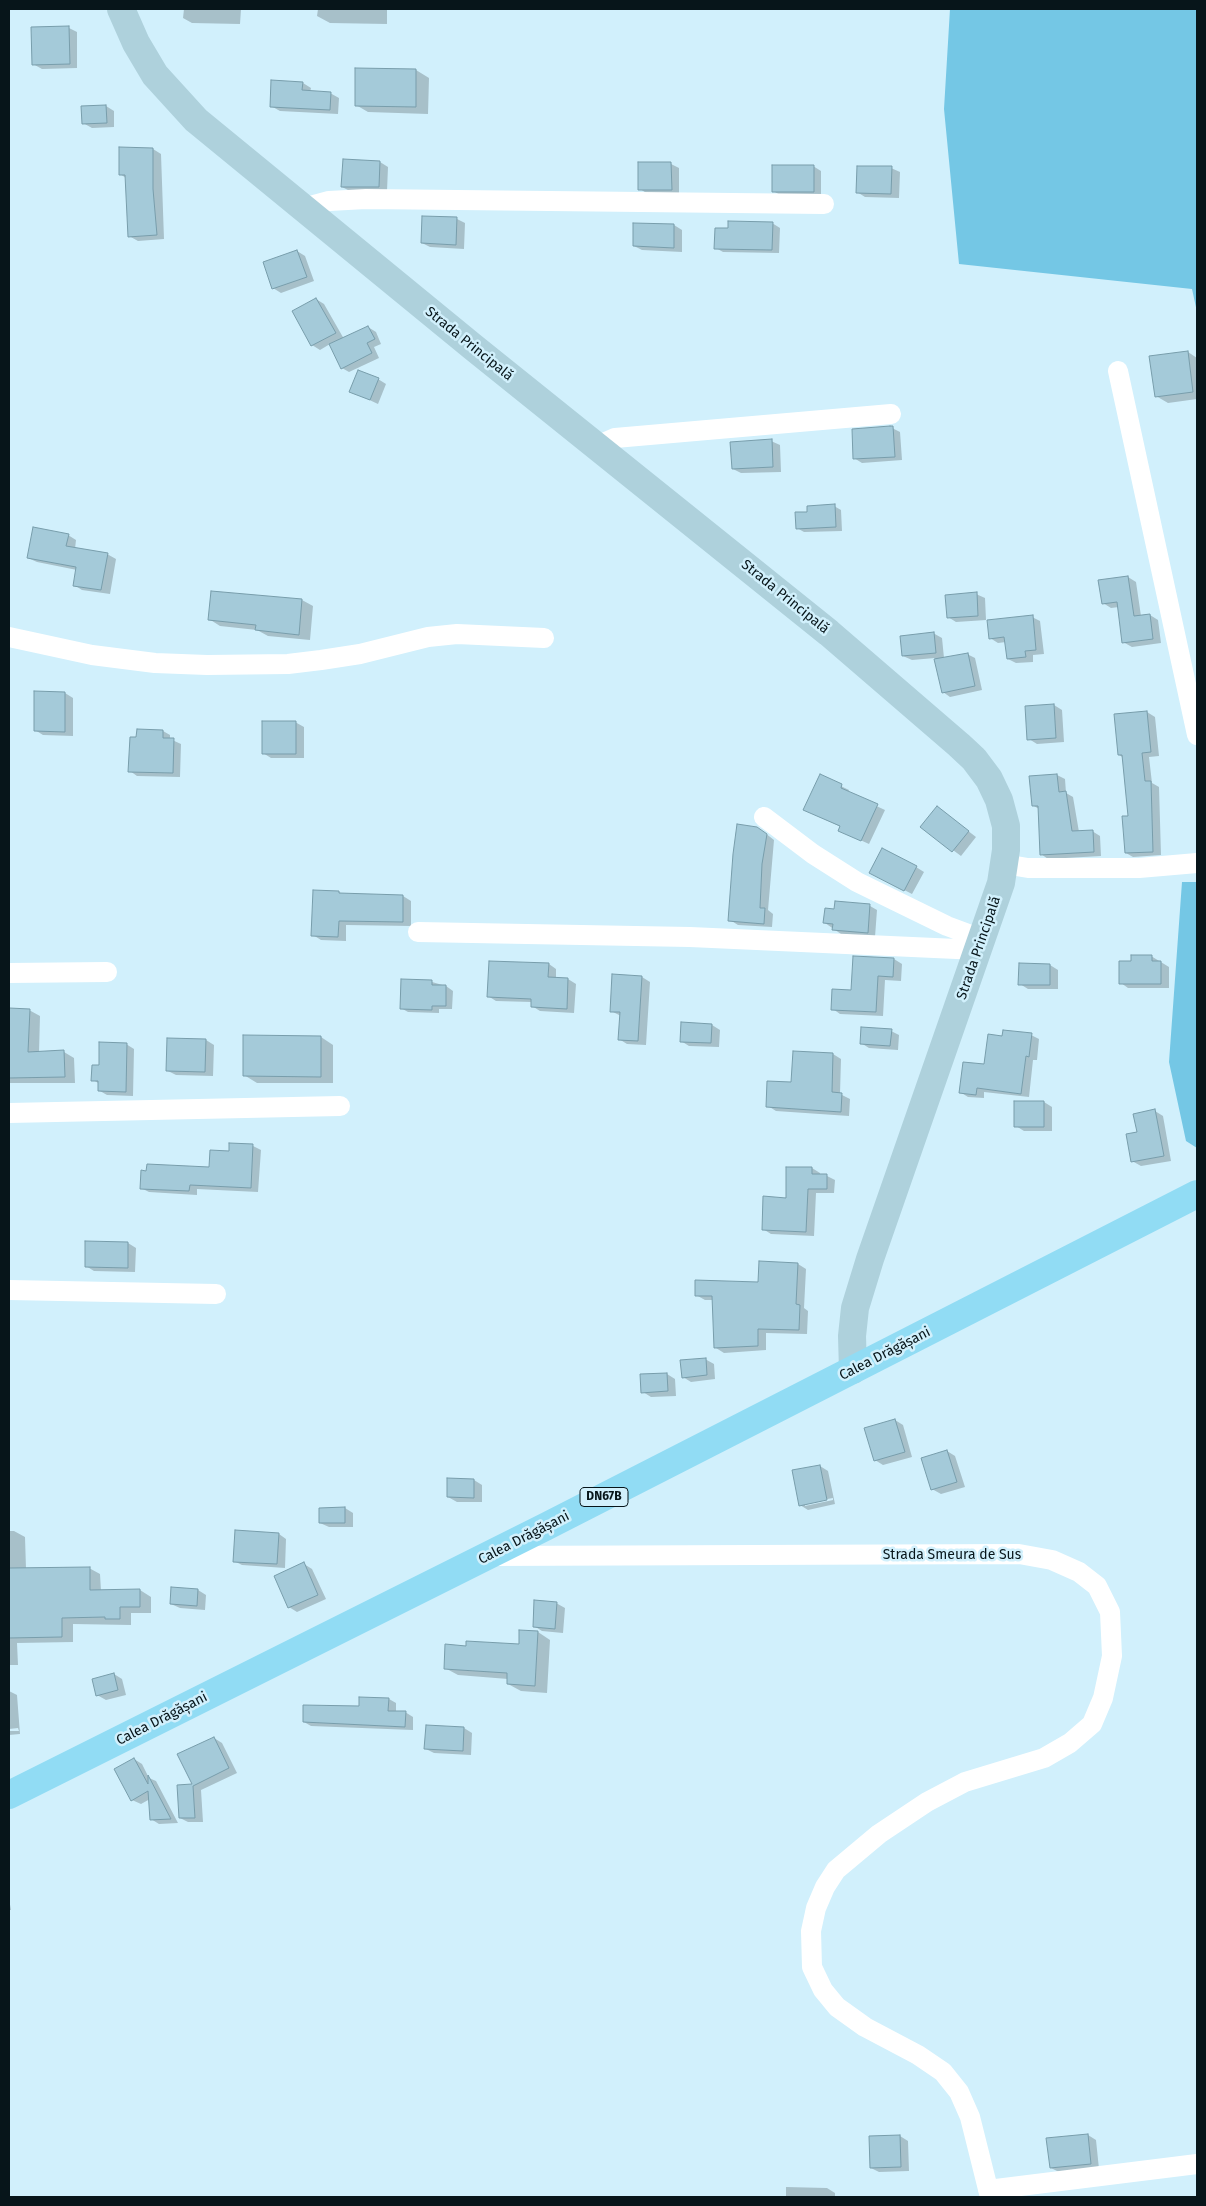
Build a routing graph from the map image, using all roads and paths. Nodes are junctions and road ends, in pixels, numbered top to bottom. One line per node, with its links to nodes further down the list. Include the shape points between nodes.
1 (121, 9): 3 (street, Strada Principală, via 155,75 175,99)
2 (824, 204): 3 (street, via 366,199 329,201)
3 (303, 208): 6 (street, Strada Principală)
4 (1118, 371): 9 (street)
5 (891, 414): 6 (street, via 615,438)
6 (596, 446): 12 (street, Strada Principală, via 829,633 974,759 999,800 1006,826)
7 (9, 637): 8 (street, via 92,655 154,663 207,665 288,664 321,660 457,634)
8 (544, 638)
9 (1197, 735)
10 (764, 817): 14 (street, via 857,882)
11 (1197, 863): 12 (street, via 1139,868 1028,868)
12 (1004, 864): 14 (street, Strada Principală)
13 (418, 932): 14 (street)
14 (981, 945): 22 (street, Strada Principală, via 870,1259 856,1308 852,1336)
15 (108, 972): 16 (street)
16 (9, 973)
17 (340, 1106): 18 (street)
18 (9, 1113)
19 (1197, 1194): 22 (main road, Calea Drăgășani / DN67B)
20 (9, 1290): 21 (street)
21 (216, 1294)
22 (853, 1370): 23 (main road, Calea Drăgășani / DN67B)
23 (487, 1556): 24 (main road, Calea Drăgășani / DN67B); 26 (street, Strada Smeura de Sus, via 1019,1554 1052,1560 1079,1572 1097,1586 1110,1612 1112,1656 1103,1698 1092,1724 1070,1743 1044,1758 965,1782 927,1802 879,1834 836,1870 819,1900 811,1930 812,1967 823,1990 837,2007 943,2072 959,2092 970,2117)
24 (9, 1795)
25 (1197, 2164): 26 (street)
26 (989, 2194)

